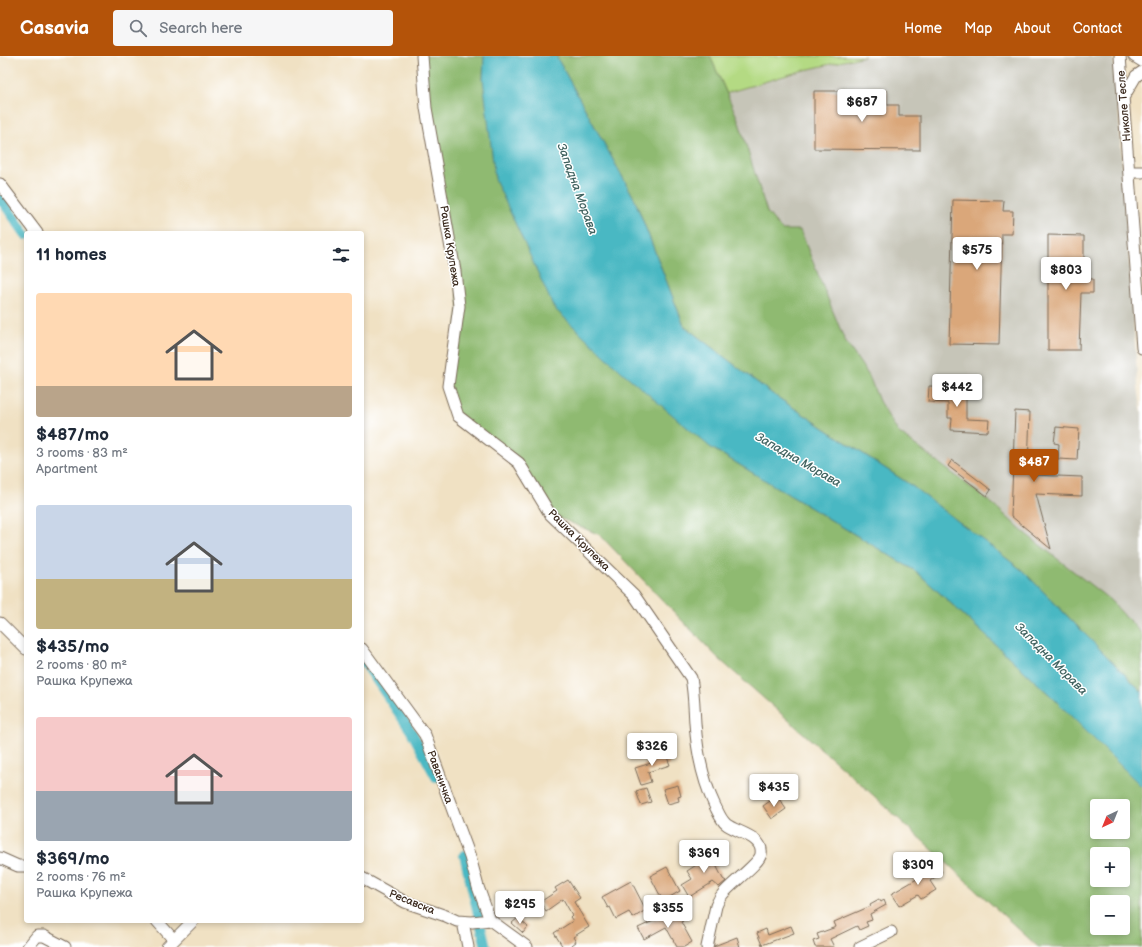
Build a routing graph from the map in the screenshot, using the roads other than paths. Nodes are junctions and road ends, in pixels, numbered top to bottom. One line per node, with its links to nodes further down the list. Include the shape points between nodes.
1 (422, 56): 28 (street, Рашка Крупежа, via 426,108 459,306 448,386 458,416 519,463 550,514 634,594 690,678 694,691 695,724 702,768 712,800 723,821 749,836 761,848 761,854 755,864 718,900)
2 (1120, 56): 6 (street, Николе Тесле)
3 (1134, 56): 4 (street)
4 (1142, 61)
5 (1142, 72): 6 (street, via 1136,76)
6 (1123, 98): 7 (street, Николе Тесле)
7 (1129, 172): 8 (street); 11 (street, Николе Тесле)
8 (1142, 172)
9 (0, 184): 10 (street)
10 (35, 231)
11 (1142, 348)
12 (0, 623): 13 (street)
13 (24, 647)
14 (364, 652): 18 (street, Раваничка, via 425,735 470,857)
15 (0, 858): 16 (street)
16 (24, 866)
17 (364, 879): 19 (street, Ресавска, via 406,902)
18 (487, 920): 19 (street); 27 (street)
19 (467, 922): 26 (street)
20 (158, 923): 23 (street)
21 (191, 923): 23 (street)
22 (891, 932): 29 (street)
23 (170, 943)
24 (28, 947): 25 (street, via 37,936 44,936)
25 (65, 947)
26 (468, 947)
27 (527, 947)
28 (707, 947)
29 (860, 947)

